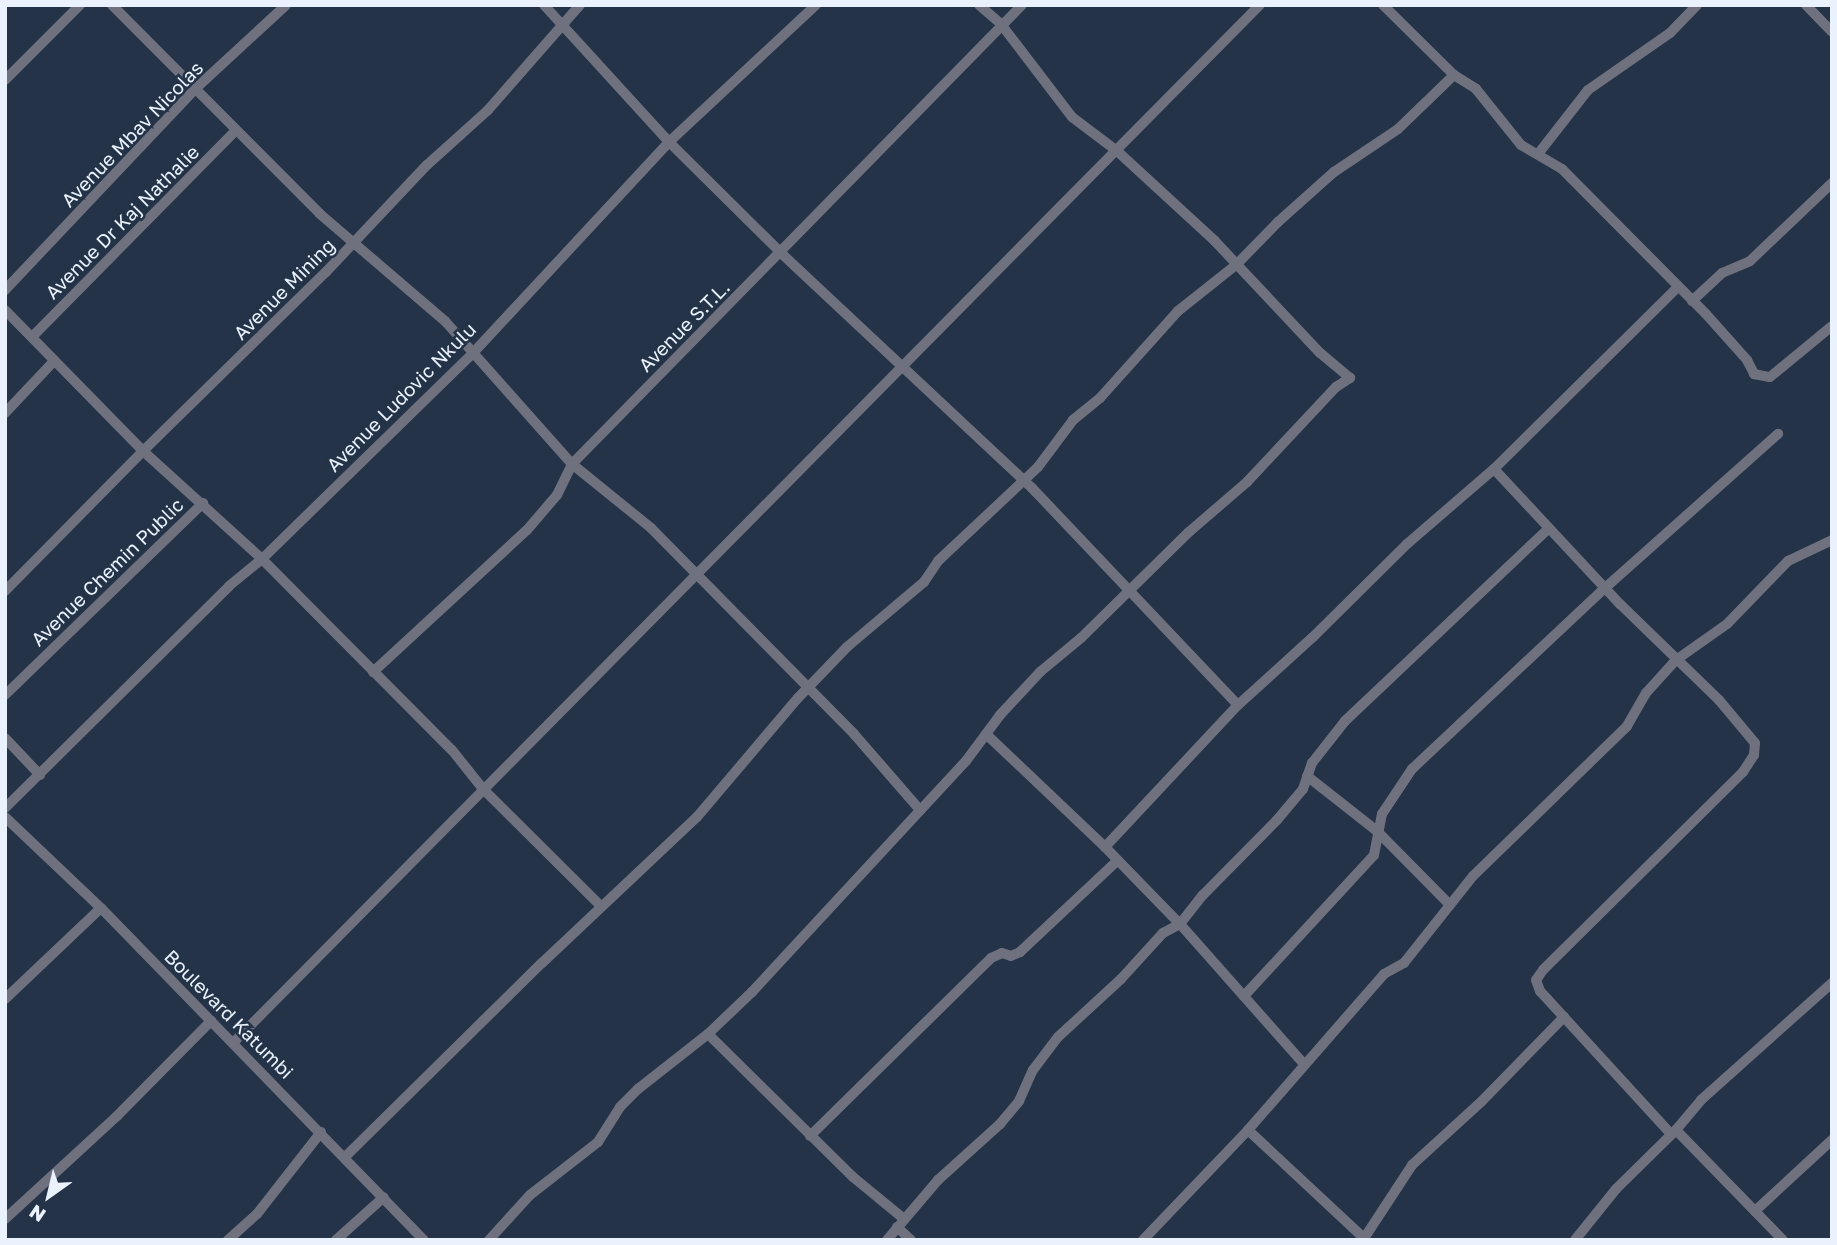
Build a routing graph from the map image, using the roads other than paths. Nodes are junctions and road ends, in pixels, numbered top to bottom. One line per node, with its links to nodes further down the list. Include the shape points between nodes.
1 (80, 5): 17 (street)
2 (111, 5): 18 (street)
3 (286, 5): 18 (street, Avenue Mbav Nicolas)
4 (544, 5): 14 (street)
5 (580, 5): 14 (street, Avenue Mining)
6 (816, 5): 20 (street, Avenue Ludovic Nkulu)
7 (979, 5): 13 (street)
8 (1022, 5): 13 (street, Avenue S.T.L.)
9 (1260, 5): 21 (street)
10 (1383, 5): 16 (street)
11 (1697, 5): 22 (street, via 1670,33 1588,90)
12 (1806, 5): 15 (street)
13 (1001, 24): 21 (street, via 1072,117); 25 (street, Avenue S.T.L.)
14 (560, 25): 20 (street); 24 (street, Avenue Mining, via 488,110 427,165)
15 (1831, 30)
16 (1454, 75): 22 (street, via 1476,89 1521,145); 26 (street, via 1382,142 1318,185)
17 (5, 80)
18 (194, 90): 19 (street); 28 (street, Avenue Mbav Nicolas)
19 (235, 131): 24 (street); 32 (street, Avenue Dr Kaj Nathalie)
20 (669, 142): 25 (street); 33 (street, Avenue Ludovic Nkulu)
21 (1117, 151): 26 (street); 35 (street)
22 (1538, 154): 27 (street, via 1562,169)
23 (1832, 183): 29 (street, via 1750,261 1723,273)
24 (355, 242): 33 (street, via 445,321); 38 (street, Avenue Mining)
25 (781, 253): 35 (street); 39 (street, Avenue S.T.L.)
26 (1237, 264): 41 (street, via 1178,311 1073,420); 48 (street, via 1320,354 1350,377 1247,482)
27 (1678, 287): 29 (street); 40 (street)
28 (5, 290)
29 (1692, 301): 31 (street, via 1746,359 1754,374 1770,377)
30 (5, 310): 32 (street)
31 (1832, 326)
32 (33, 336): 34 (street)
33 (473, 353): 39 (street); 45 (street, Avenue Ludovic Nkulu)
34 (54, 361): 36 (street); 38 (street)
35 (902, 367): 41 (street); 46 (street)
36 (5, 413)
37 (1778, 434): 47 (street)
38 (144, 451): 42 (street); 49 (street, Avenue Mining)
39 (572, 464): 46 (street, via 651,528); 51 (street, Avenue S.T.L., via 557,495 527,530)
40 (1494, 469): 43 (street); 54 (street, via 1407,544)
41 (1023, 480): 48 (street); 52 (street, via 938,561 924,582 847,647)
42 (202, 503): 45 (street); 53 (street, Avenue Chemin Public)
43 (1548, 529): 47 (street); 58 (street, via 1345,721 1320,751)
44 (1832, 540): 50 (street, via 1788,561 1727,624)
45 (262, 559): 51 (street); 57 (street, Avenue Ludovic Nkulu, via 229,586)
46 (696, 574): 52 (street); 59 (street)
47 (1605, 588): 50 (street); 63 (street, via 1412,769 1382,814)
48 (1129, 590): 54 (street); 55 (street, via 1040,672)
49 (5, 591)
50 (1676, 660): 66 (street, via 1646,693 1627,726 1472,876); 73 (street, via 1746,729 1755,743 1754,755 1743,772 1543,970 1536,980 1540,991)
51 (373, 672): 59 (street, via 452,750)
52 (808, 688): 61 (street); 67 (street, via 696,817)
53 (5, 695)
54 (1238, 705): 64 (street)
55 (986, 734): 61 (street); 64 (street)
56 (5, 738): 57 (street)
57 (40, 775): 60 (street, Avenue Ludovic Nkulu)
58 (1307, 776): 63 (street); 69 (street, via 1303,789 1285,811)
59 (483, 789): 67 (street); 76 (street)
60 (5, 808)
61 (920, 810): 75 (street)
62 (5, 817): 68 (street, Boulevard Katumbi)
63 (1377, 831): 66 (street); 71 (street, via 1374,855)
64 (1105, 847): 65 (street)
65 (1118, 860): 69 (street); 81 (street, via 1020,952 991,958)
66 (1450, 905): 77 (street, via 1404,963 1384,974)
67 (601, 906): 83 (street)
68 (101, 908): 72 (street); 74 (street, Boulevard Katumbi)
69 (1180, 924): 71 (street); 87 (street, via 1163,933 1058,1037 1000,1124 946,1172)
70 (1832, 983): 80 (street, via 1701,1100)
71 (1244, 996): 77 (street)
72 (5, 999)
73 (1563, 1017): 80 (street); 88 (street, via 1481,1102 1412,1164)
74 (211, 1021): 76 (street, Boulevard Katumbi); 86 (street)
75 (708, 1034): 81 (street); 92 (street, via 638,1089 620,1107 598,1142 530,1195)
76 (233, 1043): 79 (street, Boulevard Katumbi)
77 (1304, 1064): 78 (street)
78 (1248, 1130): 88 (street); 95 (street)
79 (321, 1132): 83 (street, Boulevard Katumbi); 89 (street, via 257,1214)
80 (1674, 1132): 85 (street); 96 (street, via 1616,1189)
81 (810, 1136): 87 (street)
82 (1832, 1140): 85 (street)
83 (346, 1156): 84 (street, Boulevard Katumbi)
84 (384, 1197): 90 (street); 91 (street, Boulevard Katumbi)
85 (1755, 1211): 97 (street)
86 (5, 1219)
87 (900, 1223): 93 (street); 94 (street)
88 (1364, 1239)
89 (228, 1240)
90 (337, 1240)
91 (424, 1240)
92 (489, 1240)
93 (887, 1240)
94 (911, 1240)
95 (1143, 1240)
96 (1575, 1240)
97 (1783, 1240)

